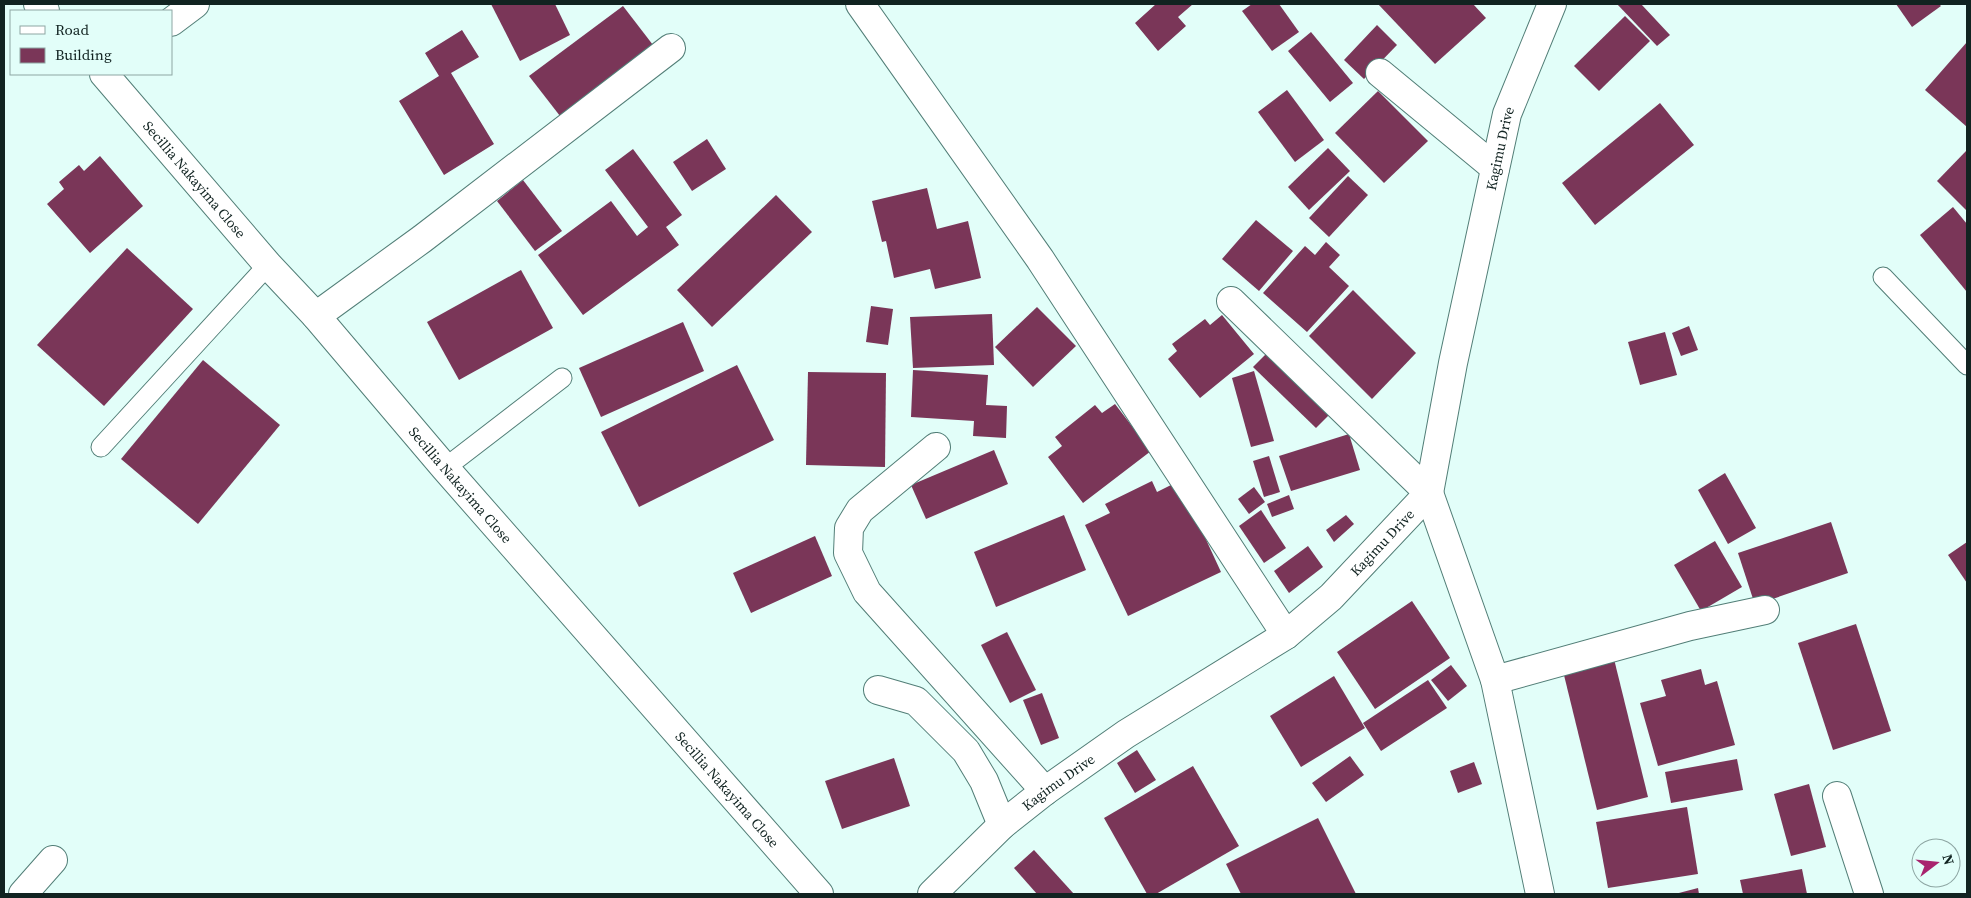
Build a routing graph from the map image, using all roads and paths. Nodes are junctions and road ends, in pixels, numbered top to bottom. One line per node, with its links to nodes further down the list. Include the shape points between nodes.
1 (195, 4): 4 (street)
2 (860, 4): 20 (street, via 1040,259)
3 (1552, 4): 8 (street, Kagimu Drive, via 1507,114)
4 (172, 21)
5 (671, 48): 12 (street)
6 (1380, 73): 8 (street)
7 (105, 75): 9 (street, Secillia Nakayima Close)
8 (1495, 168): 18 (street, Kagimu Drive)
9 (268, 265): 12 (street, Secillia Nakayima Close); 15 (lane)
10 (1884, 277): 13 (lane)
11 (1231, 301): 18 (street)
12 (316, 316): 17 (street, Secillia Nakayima Close)
13 (1967, 365)
14 (562, 378): 17 (lane)
15 (101, 446)
16 (936, 447): 23 (street, via 860,510 849,528 848,553 867,592)
17 (445, 468): 28 (street, Secillia Nakayima Close)
18 (1429, 492): 20 (street, Kagimu Drive, via 1331,597); 21 (street)
19 (1764, 610): 21 (street, via 1690,626)
20 (1286, 635): 23 (street, Kagimu Drive, via 1126,734)
21 (1495, 680): 30 (street)
22 (878, 690): 25 (street, via 916,701 966,751 984,781)
23 (1044, 791): 25 (street, Kagimu Drive)
24 (1837, 796): 31 (street)
25 (1002, 825): 29 (street, Kagimu Drive)
26 (53, 860): 27 (street)
27 (22, 894)
28 (819, 894)
29 (932, 894)
30 (1540, 894)
31 (1870, 894)

